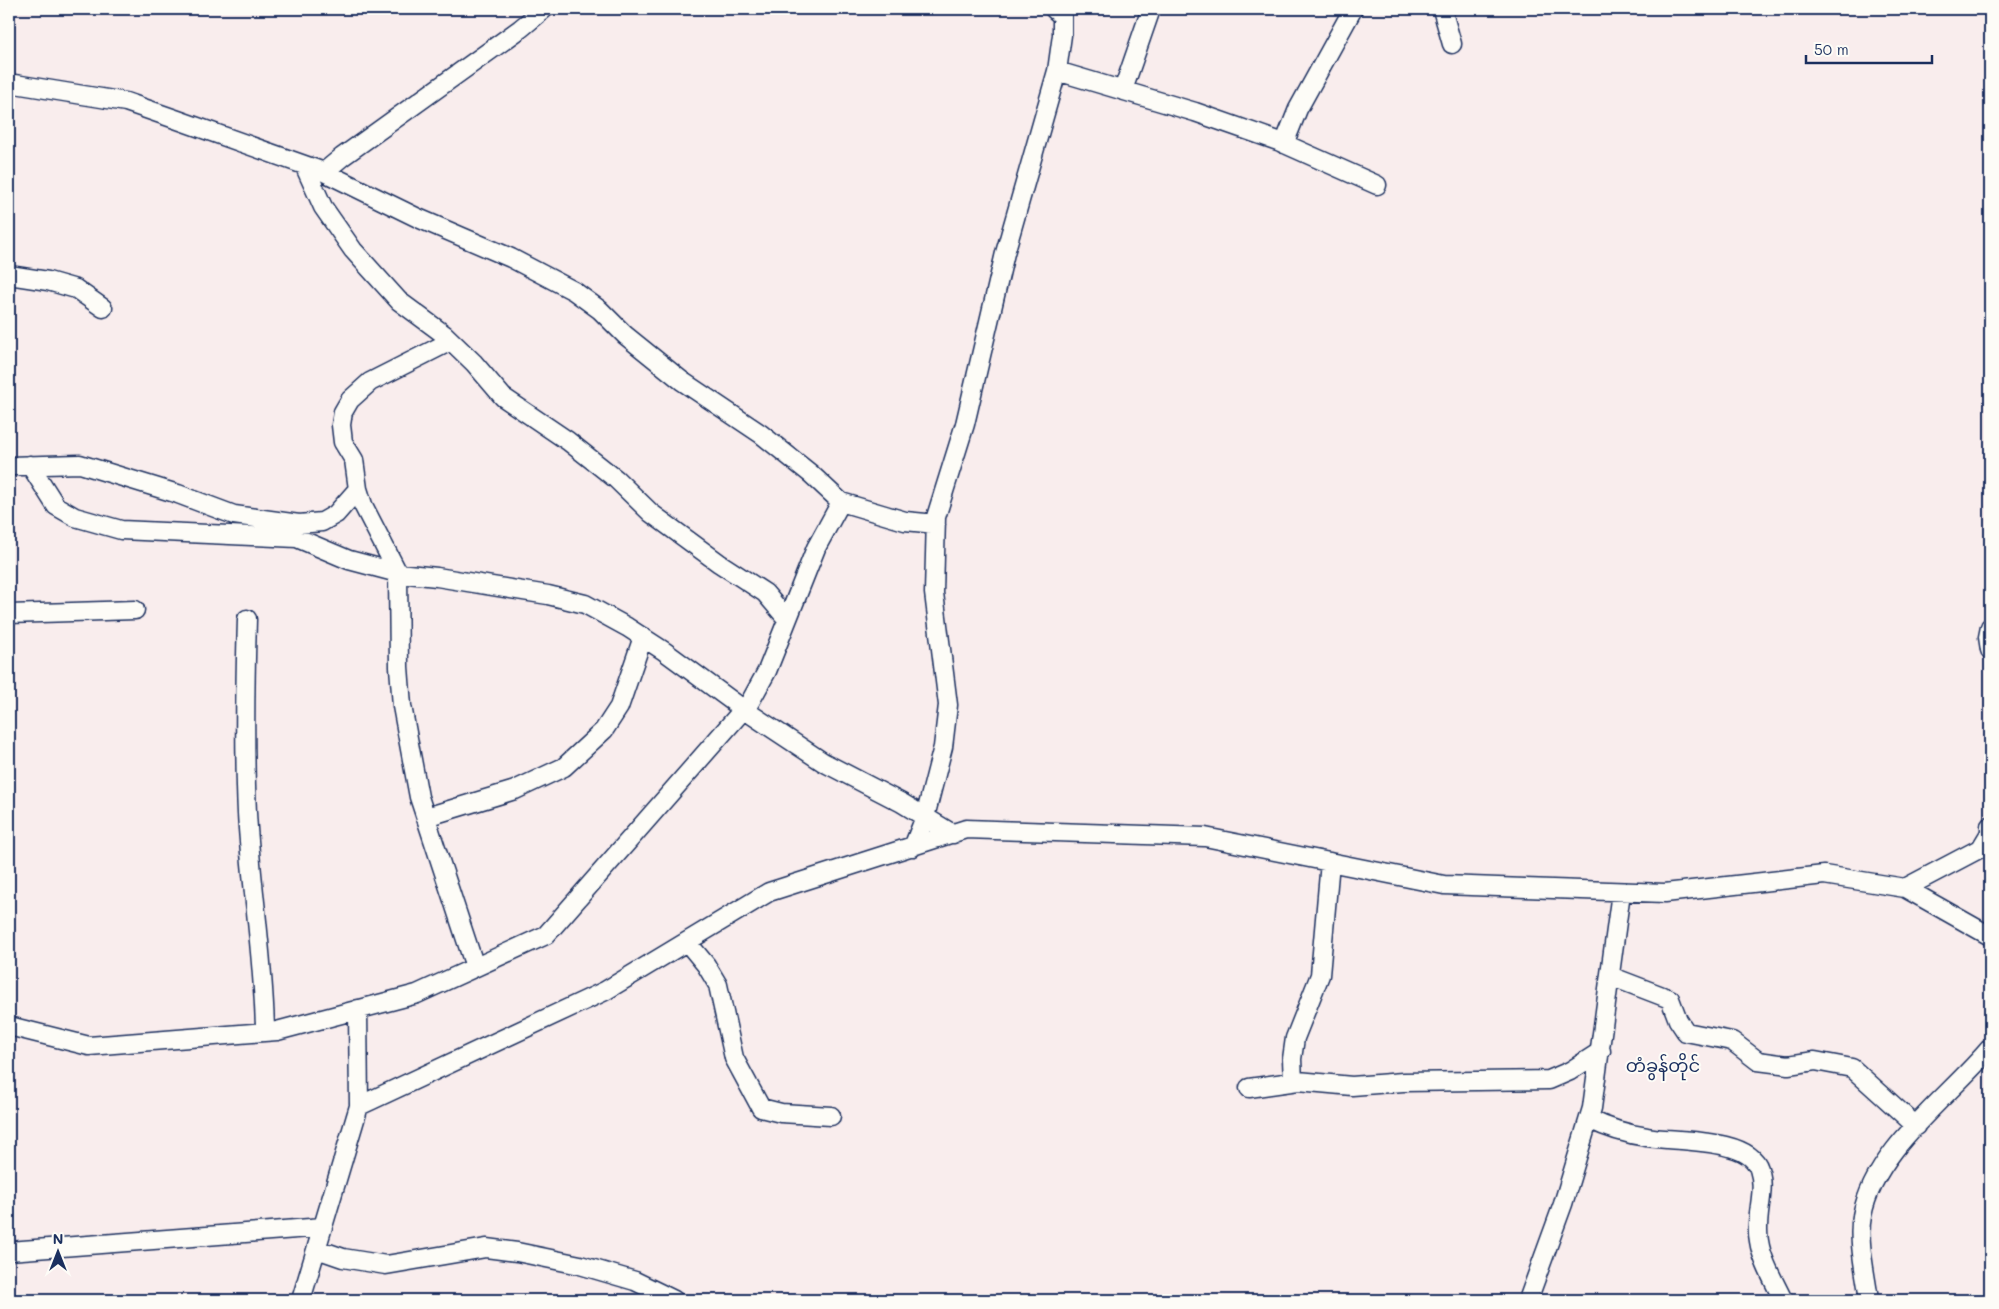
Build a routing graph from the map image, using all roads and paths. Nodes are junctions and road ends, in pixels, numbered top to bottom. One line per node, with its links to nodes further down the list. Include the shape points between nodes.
1 (544, 9): 12 (street)
2 (1054, 9): 7 (street, via 1062,16)
3 (1151, 9): 9 (street)
4 (1353, 9): 10 (street, via 1298,109)
5 (1442, 9): 6 (street)
6 (1452, 44)
7 (1057, 71): 9 (street); 21 (street, via 1005,253)
8 (9, 83): 11 (street, via 126,102)
9 (1123, 90): 10 (street)
10 (1284, 144): 13 (street)
11 (304, 165): 12 (street); 16 (street, via 323,207 353,250 399,301)
12 (324, 172): 20 (street, via 574,291 682,381 761,434)
13 (1377, 185)
14 (9, 275): 15 (street, via 76,289)
15 (104, 308)
16 (451, 341): 19 (street, via 370,382 350,400 343,412 341,425 343,442 354,460); 25 (street, via 503,396 582,452 652,514 765,592)
17 (30, 465): 18 (street); 19 (street, via 80,464 234,515 299,524 322,522 336,514); 22 (street, via 56,506 75,517 121,530 297,538 349,560)
18 (9, 466)
19 (358, 489): 22 (street, via 369,518)
20 (841, 502): 21 (street, via 905,521); 25 (street, via 816,548)
21 (936, 524): 32 (street, via 934,593 948,705 943,747)
22 (398, 573): 28 (street, via 548,595 585,604); 31 (street, via 402,706 419,797)
23 (135, 610): 24 (street)
24 (9, 614)
25 (787, 619): 30 (street, via 767,670)
26 (247, 620): 45 (street, via 244,729 247,813 264,980)
27 (1990, 627): 29 (street)
28 (643, 637): 30 (street); 31 (street, via 619,707 604,730 564,767 515,790)
29 (1990, 650)
30 (743, 709): 32 (street, via 823,762); 41 (street, via 546,935)
31 (426, 817): 41 (street)
32 (926, 818): 34 (street); 35 (street)
33 (1990, 826): 37 (street, via 1990,833 1981,848)
34 (952, 834): 35 (street); 36 (street, via 966,830 1205,836)
35 (913, 847): 40 (street, via 770,892)
36 (1330, 862): 38 (street, via 1444,885); 48 (street, via 1320,975 1295,1038)
37 (1905, 888): 38 (street, via 1824,876 1665,893); 39 (street)
38 (1621, 892): 42 (street)
39 (1990, 936)
40 (687, 942): 50 (street, via 605,991); 51 (street, via 718,984 734,1058 761,1108 781,1113)
41 (475, 967): 43 (street, via 417,994)
42 (1610, 976): 47 (street); 53 (street, via 1670,999 1686,1032 1732,1041 1758,1061 1788,1065 1815,1061 1852,1068)
43 (358, 1009): 45 (street); 50 (street)
44 (9, 1026): 45 (street, via 89,1046)
45 (265, 1032)
46 (1990, 1048): 53 (street)
47 (1600, 1051): 48 (street, via 1570,1071 1549,1080 1352,1086); 52 (street)
48 (1293, 1082): 49 (street)
49 (1249, 1088)
50 (359, 1106): 54 (street)
51 (831, 1116)
52 (1589, 1119): 59 (street); 60 (street, via 1606,1127 1646,1137 1720,1145 1749,1155 1759,1166 1762,1182 1758,1239)
53 (1916, 1126): 61 (street, via 1867,1195 1861,1218)
54 (323, 1227): 55 (street); 56 (street)
55 (316, 1249): 57 (street); 58 (street, via 343,1258 386,1265 486,1248 517,1252 635,1281)
56 (9, 1251)
57 (301, 1300)
58 (674, 1300)
59 (1528, 1300)
60 (1783, 1300)
61 (1869, 1300)

